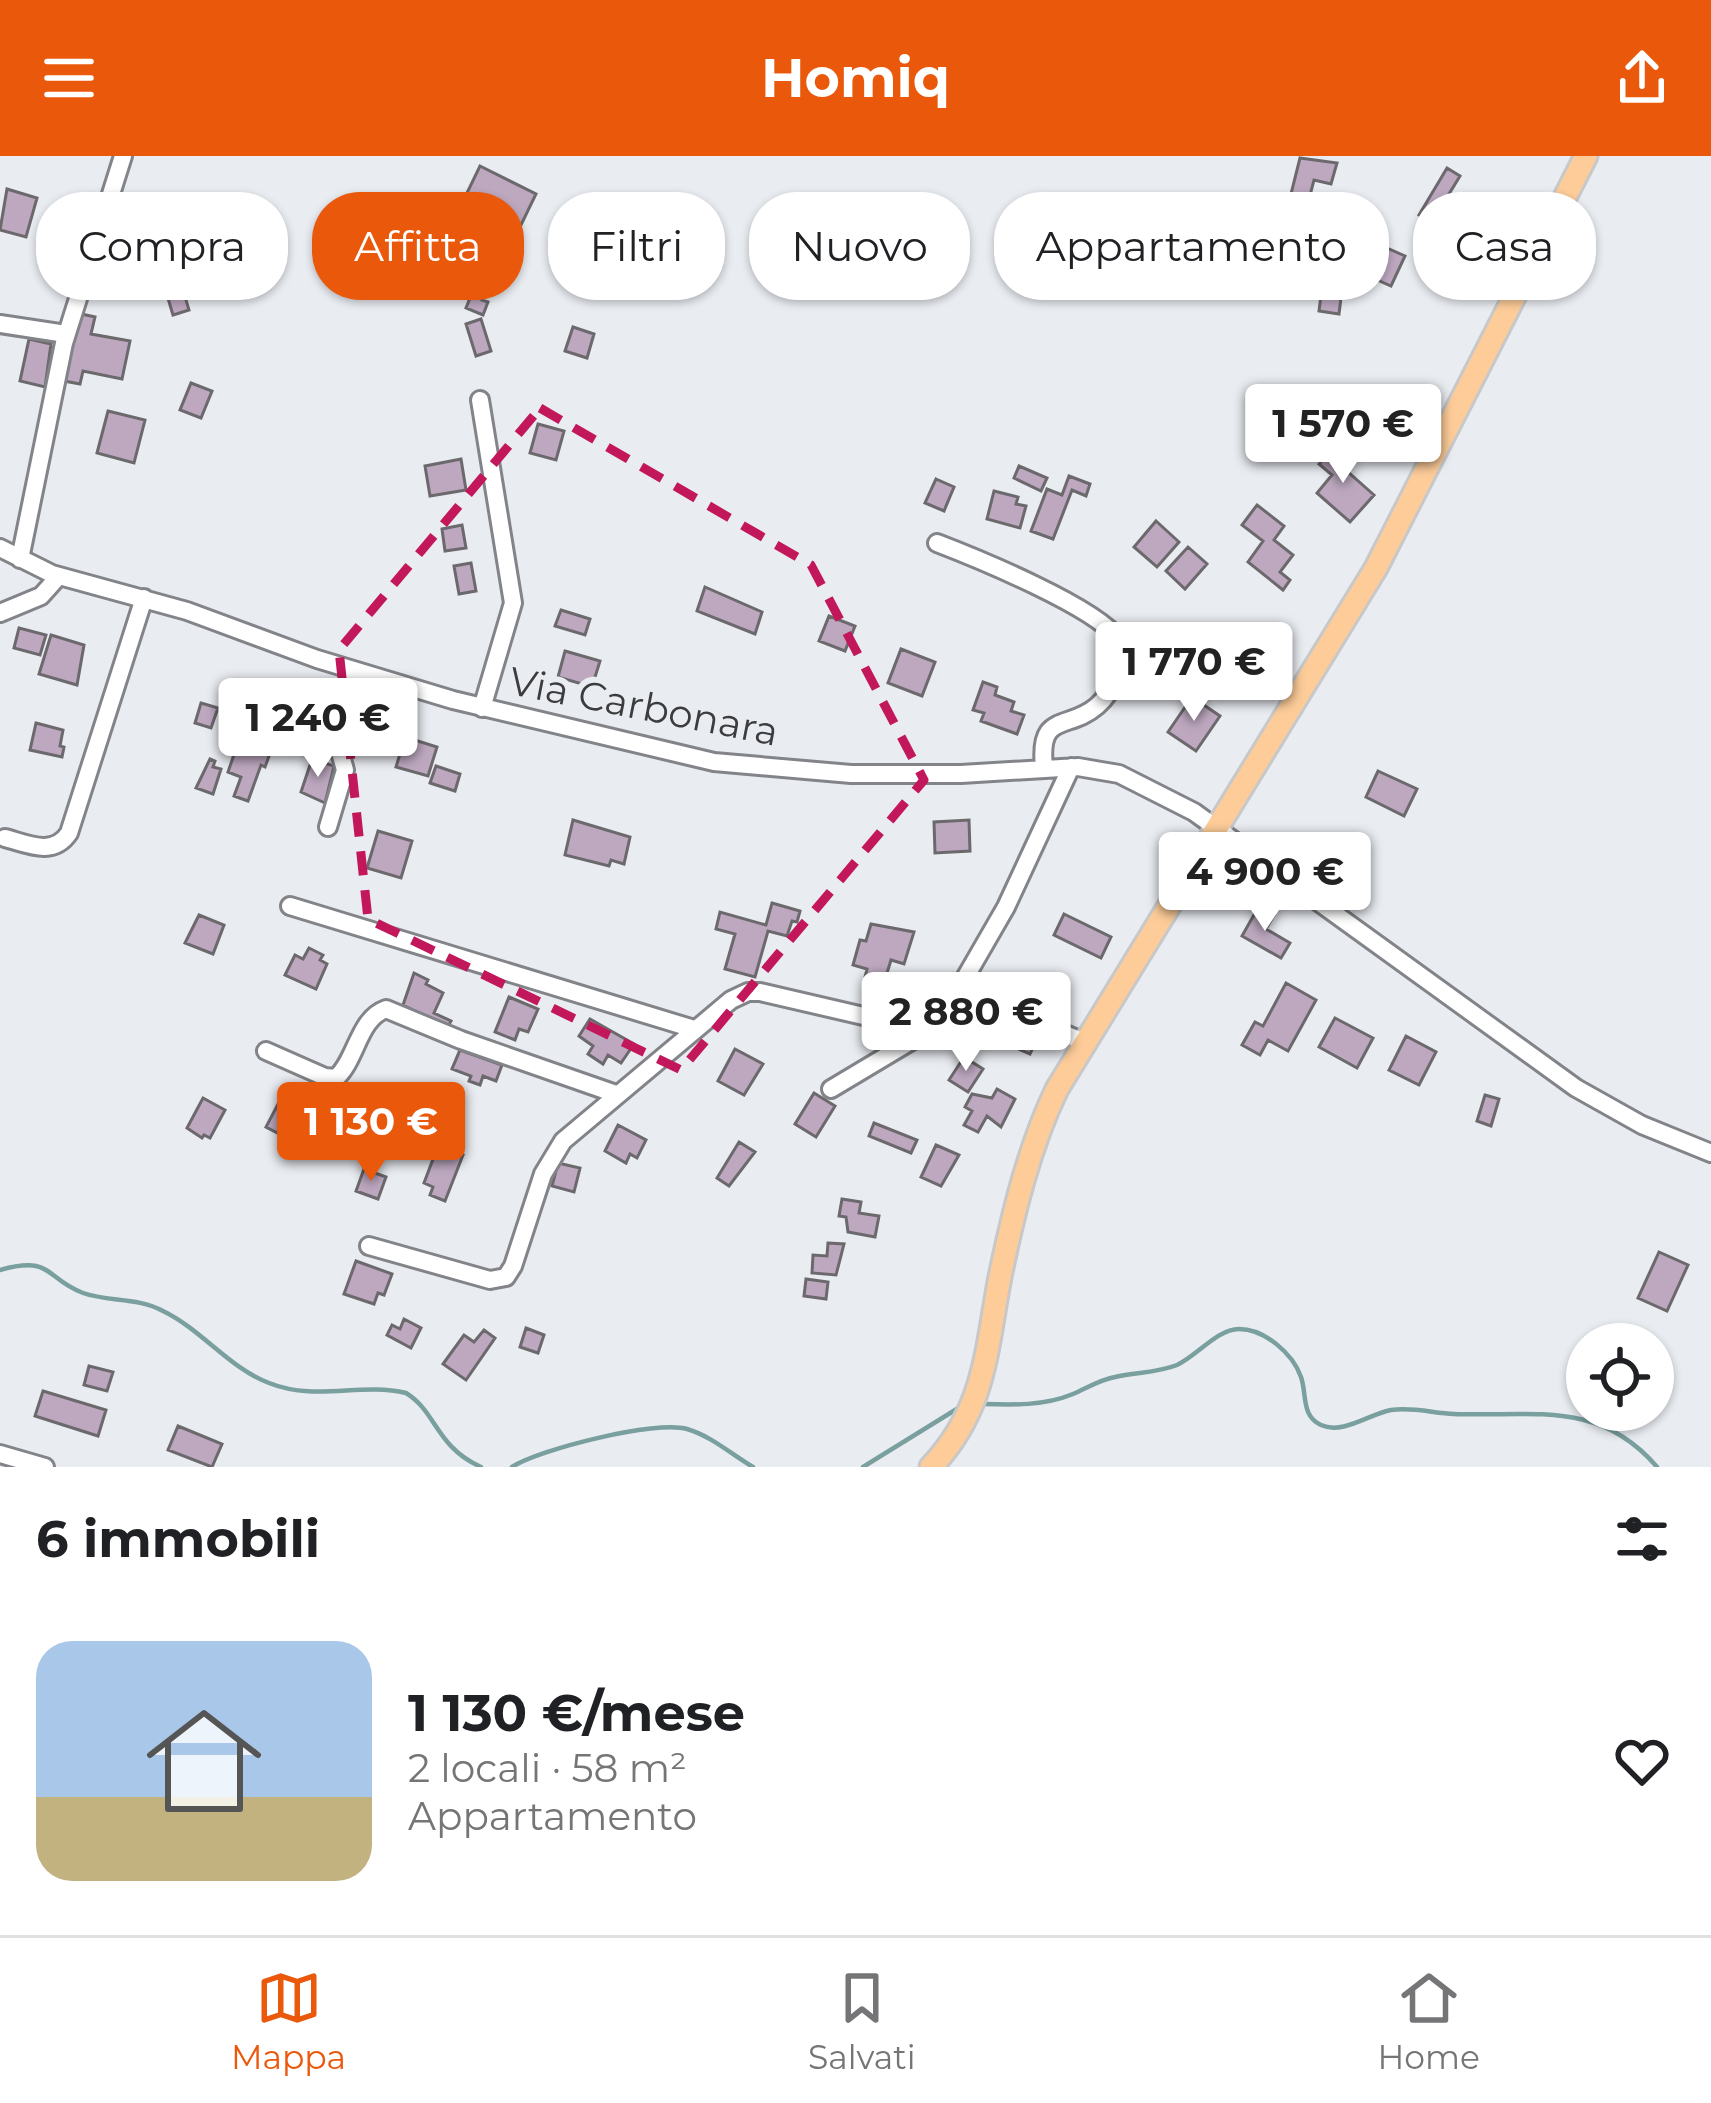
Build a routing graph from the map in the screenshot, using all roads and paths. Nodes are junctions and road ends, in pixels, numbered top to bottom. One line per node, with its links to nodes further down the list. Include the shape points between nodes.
1 (123, 156): 4 (street)
2 (1586, 156): 17 (main road, via 1386,550)
3 (0, 324): 4 (street)
4 (67, 334): 8 (street)
5 (480, 400): 13 (street, via 513,603)
6 (938, 543): 14 (street, via 1024,579 1119,640 1122,657 1107,695 1051,728)
7 (0, 548): 8 (street, Via Carbonara)
8 (20, 559): 9 (street, Via Carbonara)
9 (59, 576): 10 (street, Via Carbonara); 11 (street, via 41,596)
10 (144, 598): 12 (street, Via Carbonara); 18 (street, via 69,833 50,848)
11 (0, 613)
12 (353, 670): 13 (street, Via Carbonara); 16 (street, via 332,724 345,764)
13 (482, 708): 14 (street, Via Carbonara, via 714,762 851,774)
14 (1044, 767): 15 (street, Via Carbonara)
15 (1072, 767): 17 (street, Via Carbonara, via 1138,782); 22 (street, via 998,922)
16 (328, 826)
17 (1214, 828): 23 (main road); 27 (street, Via Carbonara, via 1576,1088)
18 (4, 838)
19 (290, 905): 21 (street)
20 (973, 995): 23 (street)
21 (694, 1029): 22 (street, via 754,992); 26 (street)
22 (928, 1031): 25 (street)
23 (1084, 1042): 31 (main road, via 1035,1142 1001,1272 987,1366 958,1431)
24 (266, 1051): 26 (street, via 336,1078 372,1017 386,1009)
25 (831, 1089)
26 (616, 1094): 28 (street, via 554,1154 504,1279)
27 (1711, 1153)
28 (369, 1246)
29 (0, 1454): 30 (street)
30 (45, 1467)
31 (931, 1467)

